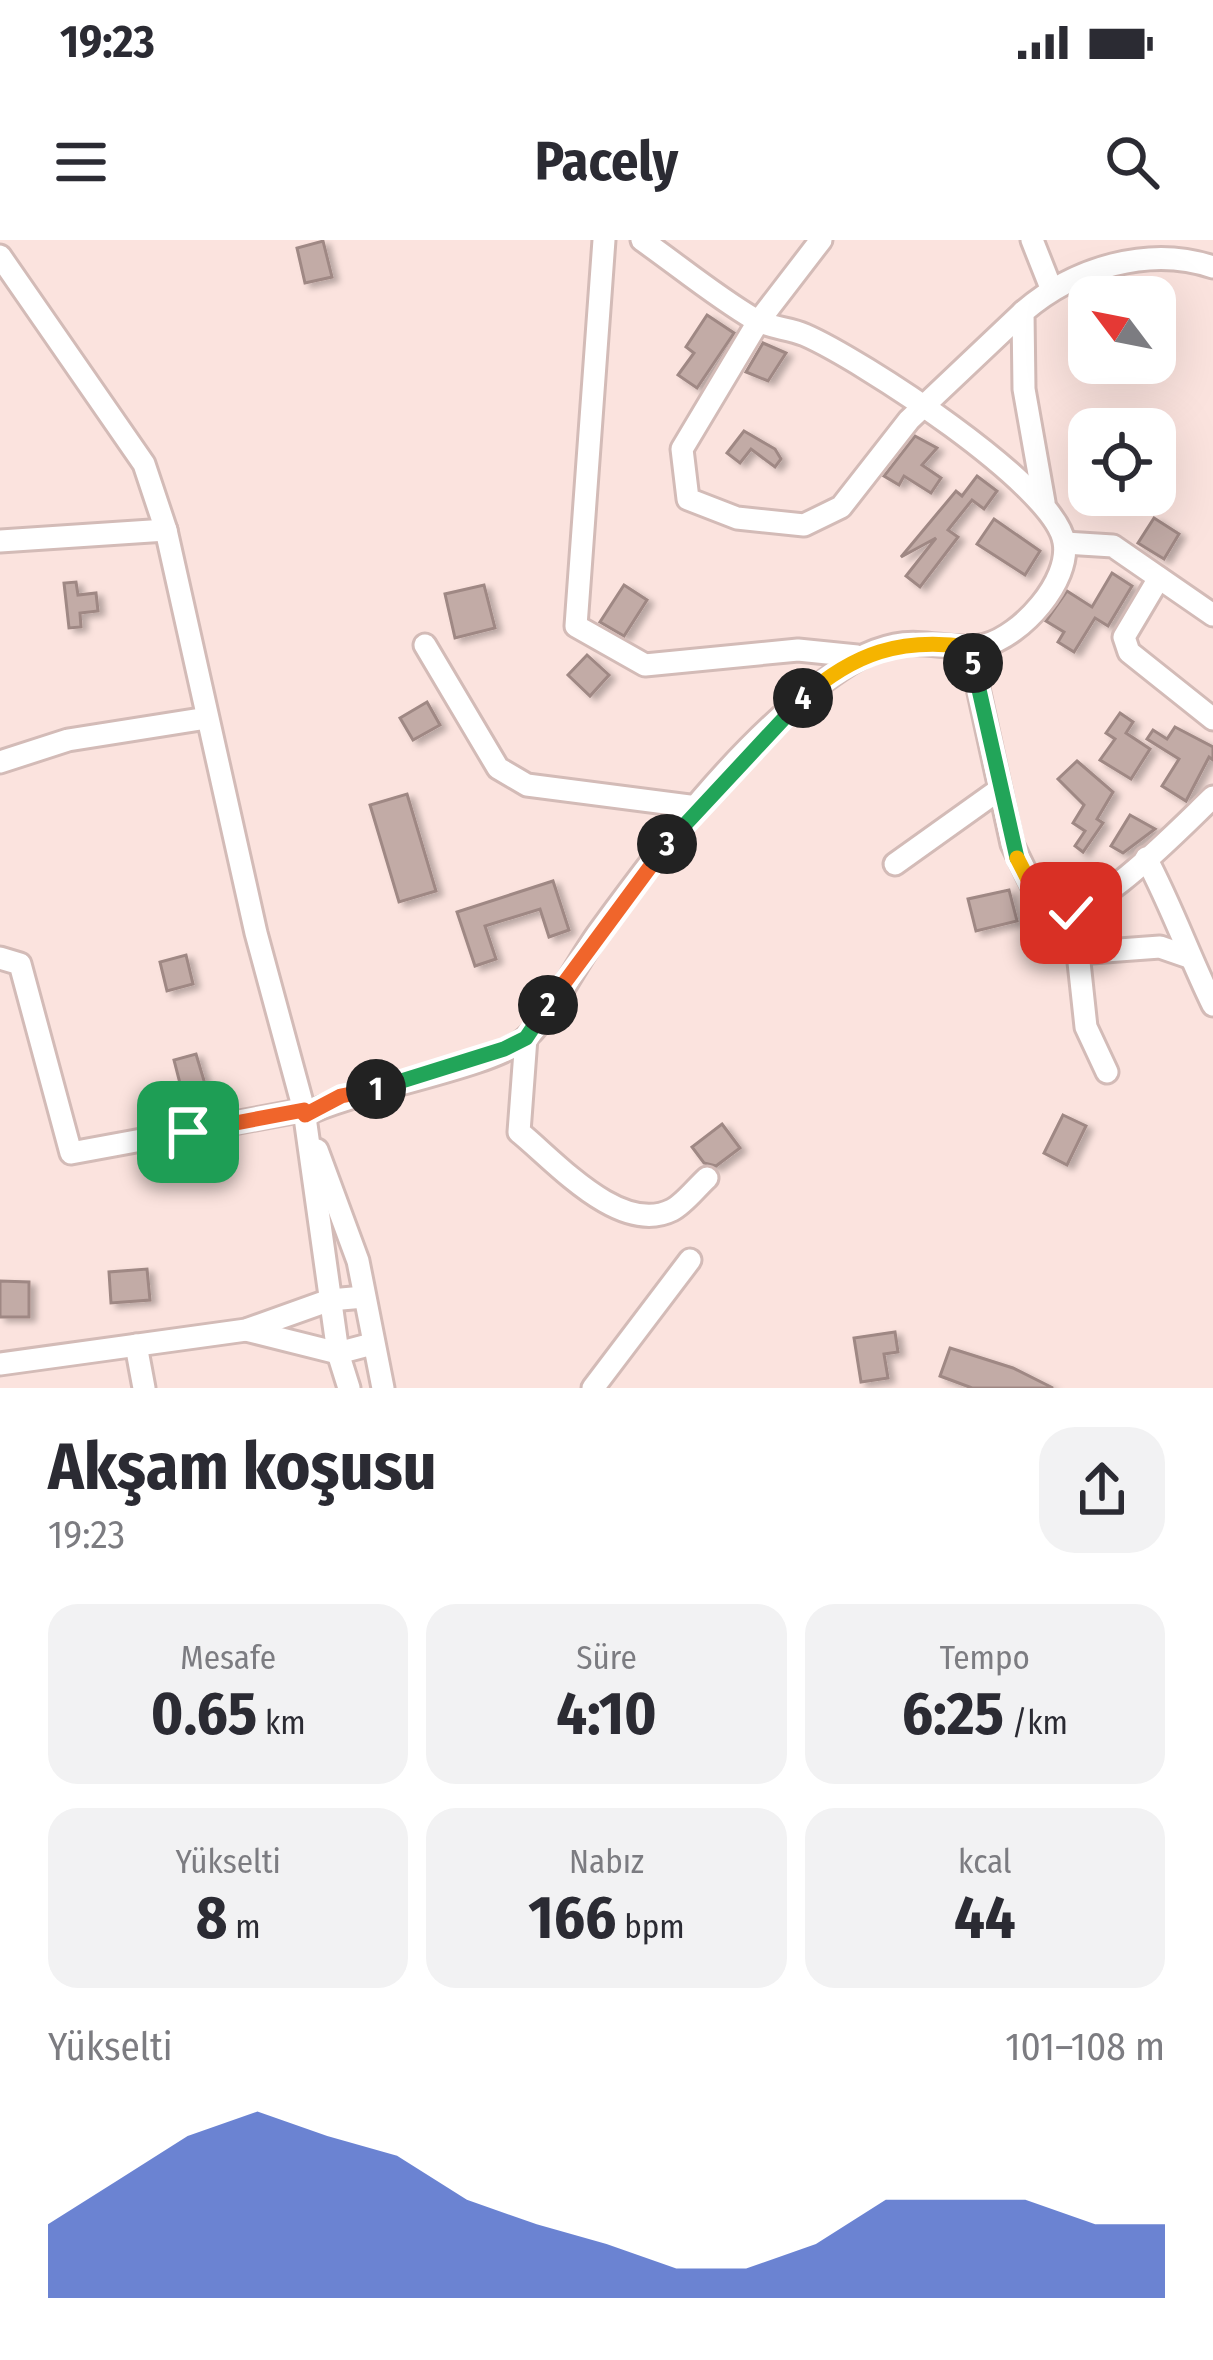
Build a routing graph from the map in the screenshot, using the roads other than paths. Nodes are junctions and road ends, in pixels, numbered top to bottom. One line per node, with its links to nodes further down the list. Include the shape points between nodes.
1 (604, 240): 19 (street, via 576,626 645,665 799,650)
2 (642, 240): 9 (street)
3 (820, 240): 9 (street)
4 (1032, 240): 7 (street)
5 (0, 256): 12 (street, via 144,464)
6 (1213, 267): 7 (street, via 1179,255 1144,258)
7 (1051, 288): 8 (street)
8 (1023, 313): 10 (street); 11 (street, via 1024,389)
9 (758, 322): 10 (street, via 805,335); 10 (street, via 682,449 688,499 737,518 804,525 841,507)
10 (924, 407): 11 (street)
11 (1044, 502): 14 (street)
12 (166, 530): 13 (street); 20 (street)
13 (0, 541)
14 (1065, 543): 15 (street, via 1113,546); 18 (street, via 1058,577 1038,607 991,644)
15 (1159, 578): 16 (street); 21 (street, via 1124,638 1129,652)
16 (1213, 615)
17 (425, 645): 25 (street, via 498,768 527,785)
18 (969, 647): 19 (street, via 898,644); 23 (street)
19 (857, 656): 25 (street, via 778,721)
20 (207, 718): 22 (street, via 68,740); 35 (street)
21 (1213, 719)
22 (0, 762)
23 (1000, 789): 27 (street); 28 (street, via 1025,880)
24 (1213, 797): 26 (street)
25 (697, 807): 33 (street)
26 (1146, 858): 28 (street); 30 (street)
27 (895, 864)
28 (1056, 918): 29 (street)
29 (1078, 953): 30 (street, via 1160,947); 34 (street, via 1086,1027)
30 (1190, 957): 32 (street)
31 (0, 958): 35 (street, via 20,964 71,1153)
32 (1213, 1004)
33 (526, 1038): 35 (street); 36 (street, via 519,1132 589,1189 627,1214 670,1211)
34 (1107, 1072)
35 (304, 1113): 38 (street); 39 (street)
36 (707, 1178)
37 (690, 1260): 48 (street)
38 (364, 1297): 39 (street); 41 (street)
39 (330, 1300): 40 (street); 43 (street)
40 (246, 1330): 42 (street); 43 (street)
41 (372, 1344): 43 (street); 47 (street)
42 (136, 1345): 44 (street); 45 (street)
43 (338, 1353): 46 (street)
44 (0, 1364)
45 (144, 1388)
46 (349, 1388)
47 (383, 1388)
48 (593, 1388)

